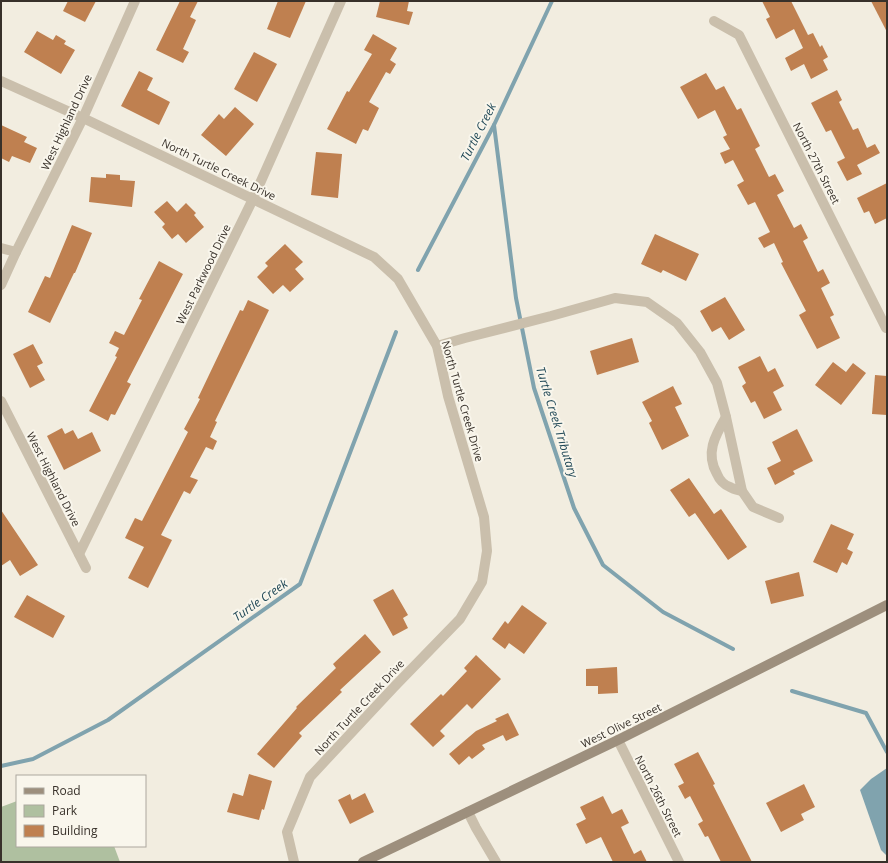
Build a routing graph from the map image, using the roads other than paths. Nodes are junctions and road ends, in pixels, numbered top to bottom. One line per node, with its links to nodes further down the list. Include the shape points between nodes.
1 (135, 1): 5 (street, West Highland Drive)
2 (342, 1): 6 (street, West Parkwood Drive)
3 (714, 21): 10 (street, North 27th Street, via 739,35)
4 (1, 81): 5 (street, North Turtle Creek Drive)
5 (83, 118): 6 (street, North Turtle Creek Drive); 8 (street, West Highland Drive)
6 (253, 199): 11 (street, North Turtle Creek Drive, via 374,257 398,279); 16 (street, West Parkwood Drive)
7 (1, 248): 8 (street)
8 (16, 252): 9 (street, West Highland Drive)
9 (1, 285)
10 (886, 327)
11 (437, 346): 13 (street, via 615,298 647,302 677,323 700,352 717,383); 21 (street, North Turtle Creek Drive, via 448,396 484,517 487,551 482,582 460,619 310,776 287,832)
12 (1, 401): 16 (street, West Highland Drive)
13 (726, 417): 14 (street); 14 (street, via 711,451 713,467 728,487)
14 (742, 491): 15 (street, via 753,507)
15 (779, 518)
16 (79, 554): 17 (street, West Highland Drive)
17 (86, 568)
18 (887, 605): 19 (main road, West Olive Street)
19 (618, 740): 20 (main road, West Olive Street); 24 (street, North 26th Street)
20 (468, 812): 22 (main road, West Olive Street); 23 (street)
21 (294, 862)
22 (363, 862)
23 (496, 862)
24 (678, 862)

